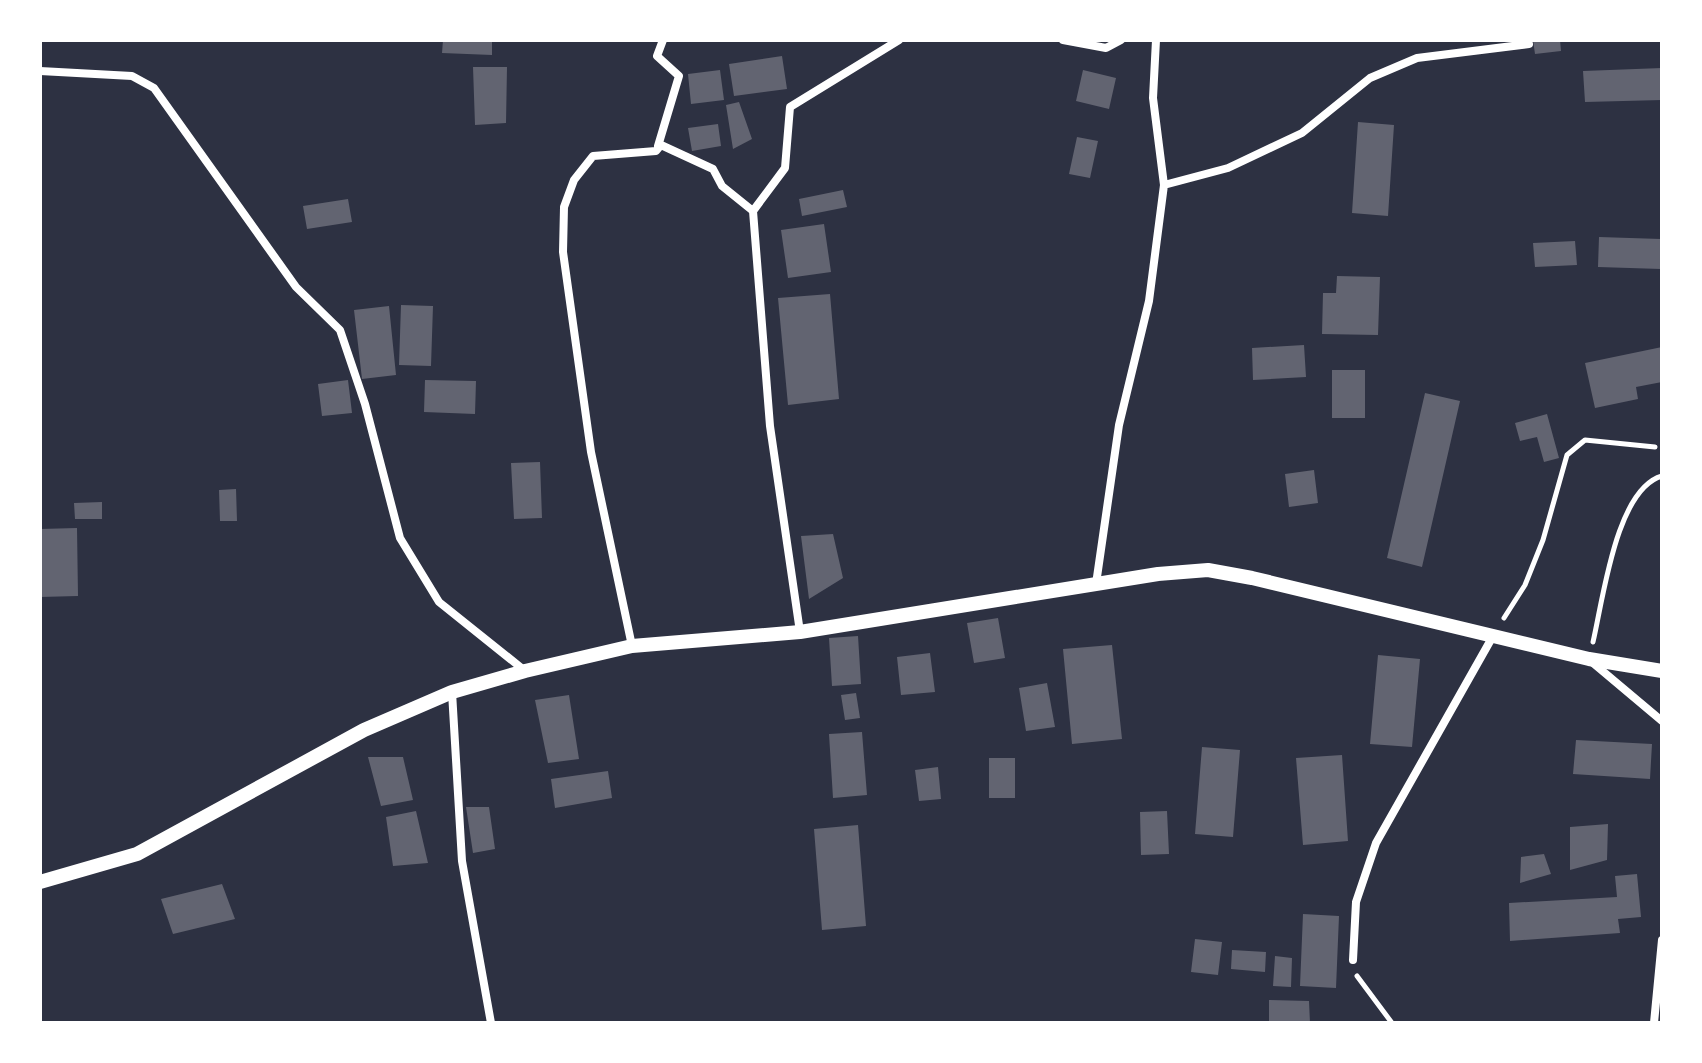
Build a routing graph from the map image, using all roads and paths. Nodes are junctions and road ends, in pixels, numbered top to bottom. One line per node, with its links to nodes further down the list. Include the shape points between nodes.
1 (663, 40): 8 (street, via 657,56 679,76)
2 (899, 40): 10 (street, via 790,107 785,168)
3 (1063, 40): 4 (street, via 1106,48)
4 (1121, 40)
5 (1156, 40): 9 (street, via 1153,98)
6 (1529, 44): 9 (street, via 1417,58 1370,78 1302,133 1228,168)
7 (40, 71): 18 (street, via 132,76 154,88 296,287 340,330 400,538 439,602)
8 (656, 151): 10 (street, via 661,145 713,169 722,186); 16 (street, via 593,156 574,180 564,207 563,252 591,452)
9 (1164, 185): 13 (street, via 1149,301 1119,425)
10 (753, 211): 14 (street, via 770,426)
11 (1655, 447): 15 (path, via 1585,440 1567,455 1525,585)
12 (1662, 476): 17 (path, via 1649,480 1623,517)
13 (1096, 586): 14 (street); 15 (street, via 1208,570)
14 (800, 632): 16 (street)
15 (1493, 636): 17 (street); 24 (street, via 1376,843 1356,902)
16 (632, 646): 18 (street)
17 (1589, 659): 19 (street); 21 (street)
18 (525, 671): 20 (street)
19 (1662, 671)
20 (452, 692): 22 (street, via 302,761 137,854); 25 (street, via 462,861)
21 (1662, 721)
22 (40, 882)
23 (1662, 940): 27 (street)
24 (1353, 960): 26 (path, via 1357,979)
25 (491, 1023)
26 (1392, 1023)
27 (1654, 1023)

